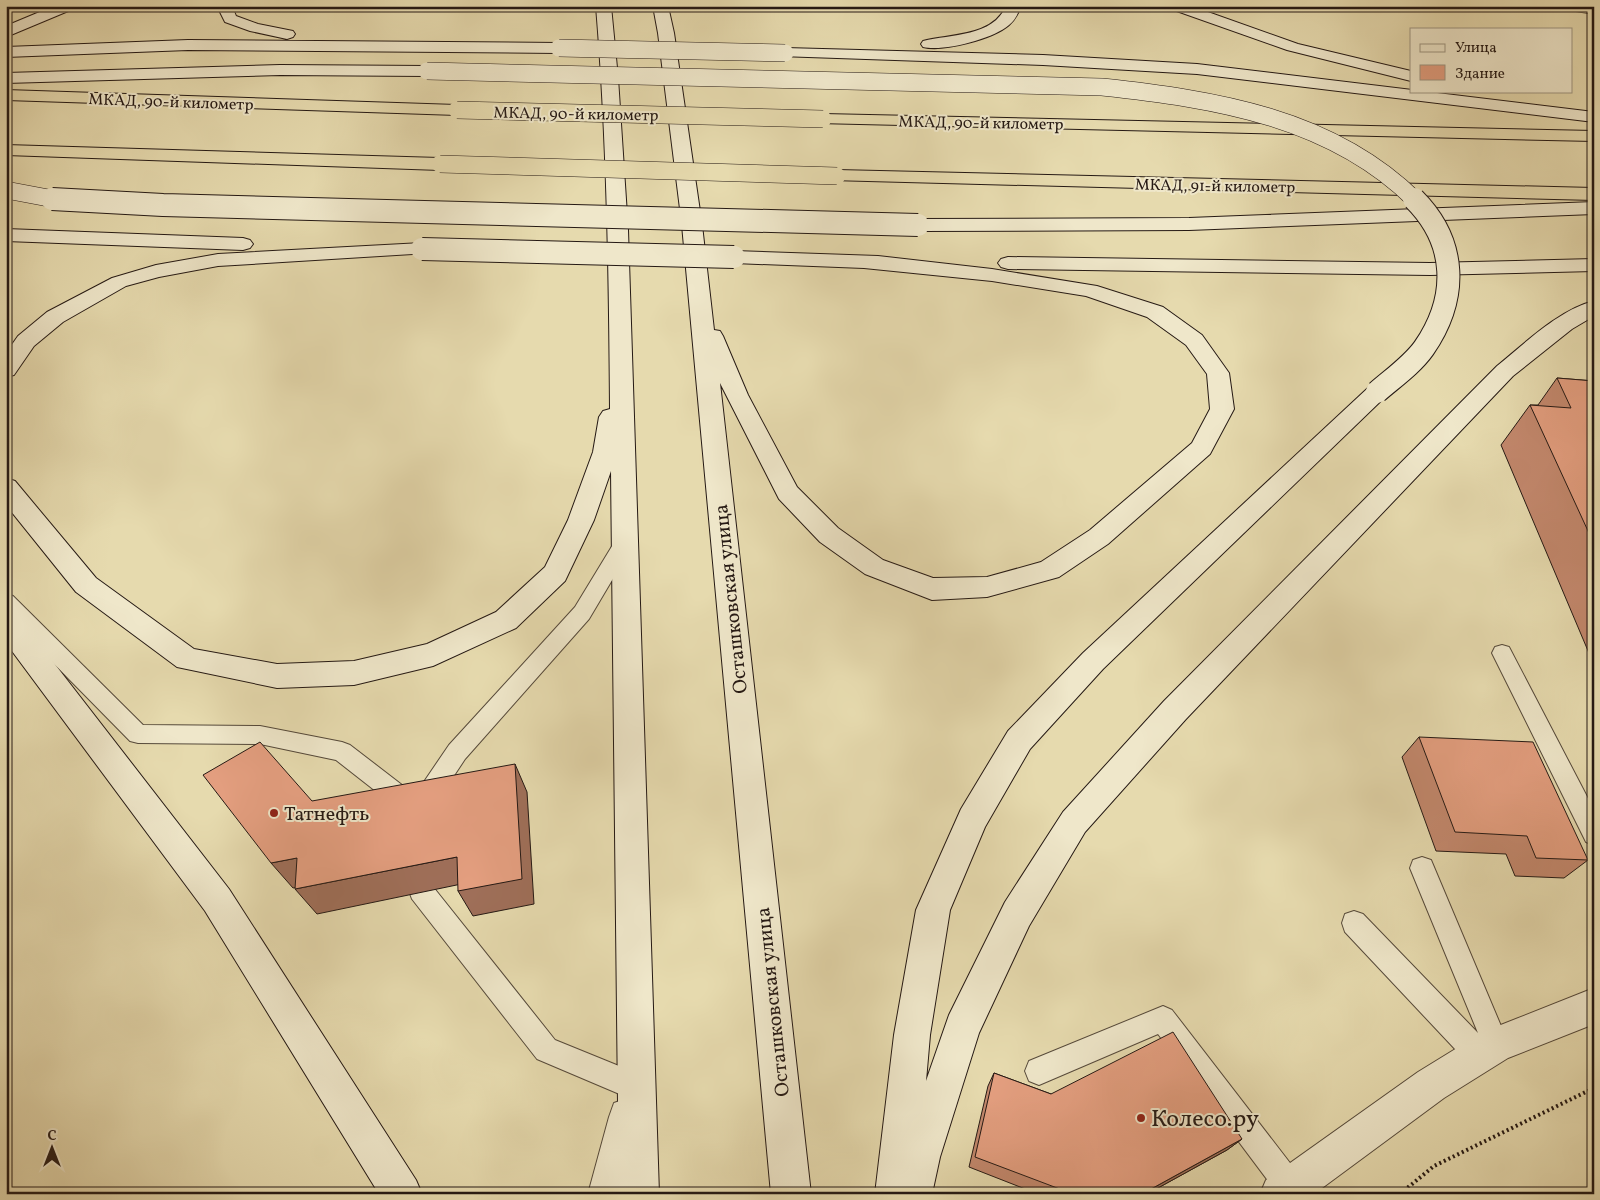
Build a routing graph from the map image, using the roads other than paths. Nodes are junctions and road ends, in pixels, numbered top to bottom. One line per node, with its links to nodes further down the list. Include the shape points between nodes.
1 (14, 6): 11 (main road)
2 (68, 6): 14 (main road)
3 (224, 6): 16 (main road, via 230,19 255,28)
4 (599, 6): 13 (main road)
5 (603, 6): 13 (main road)
6 (660, 6): 15 (main road, Осташковская улица)
7 (672, 6): 15 (main road)
8 (1014, 6): 18 (main road, via 1005,20 993,29 971,38)
9 (1176, 6): 19 (main road, via 1293,47)
10 (1564, 6): 12 (lane)
11 (6, 8)
12 (1594, 11)
13 (606, 25): 40 (main road)
14 (6, 32)
15 (666, 32): 38 (main road, Осташковская улица)
16 (435, 46): 17 (main road, via 188,45); 18 (main road, bridge)
17 (6, 52)
18 (837, 52): 21 (main road, via 1084,61 1197,69)
19 (1410, 76)
20 (6, 78): 60 (main road, bridge, via 280,70 427,71 1102,87 1195,98 1290,123 1334,142 1376,167 1410,195 1432,219 1447,254 1450,286 1440,319 1423,349 1093,661 1019,740 976,812 933,910 912,1035)
21 (1368, 88): 22 (main road); 28 (main road, via 1541,113)
22 (1410, 90)
23 (1450, 92): 26 (main road)
24 (1504, 92): 26 (main road)
25 (6, 95): 29 (highway, МКАД, 90-й километр, bridge, via 457,110)
26 (1527, 96): 27 (main road)
27 (1594, 102)
28 (1594, 117)
29 (1594, 136)
30 (6, 150): 32 (highway, МКАД, 91-й километр, bridge, via 837,176)
31 (6, 190): 33 (main road, bridge, via 59,200 163,204 918,225 1189,224)
32 (1594, 194)
33 (1594, 208)
34 (6, 235): 35 (main road)
35 (422, 249): 37 (main road, bridge); 41 (main road, via 218,260 156,271 119,282 54,317 26,342)
36 (1594, 264): 37 (main road, via 1430,269)
37 (923, 265): 38 (main road, via 1090,290 1155,312 1194,340 1218,374 1222,409 1201,448 1099,537 1049,570 988,587 932,588 874,567 829,535 788,493 736,395)
38 (701, 306): 59 (main road, Осташковская улица)
39 (1594, 307): 61 (main road, via 1564,324 1505,371 1175,710 1074,822 1018,914 962,1028 920,1157)
40 (621, 362): 42 (main road, via 604,452 581,520 555,574 506,620 433,654 354,673 277,676 187,659 86,585); 43 (main road)
41 (6, 370)
42 (6, 487)
43 (624, 543): 44 (lane, via 582,613 457,752 418,811 342,752 260,735 138,734); 54 (main road)
44 (6, 602)
45 (6, 622): 56 (main road, via 217,900)
46 (1502, 653): 47 (lane)
47 (1594, 834)
48 (1422, 868): 52 (lane)
49 (420, 891): 54 (lane, via 546,1050)
50 (1354, 923): 52 (lane)
51 (1594, 1006): 52 (main road)
52 (1488, 1050): 55 (main road, via 1431,1085)
53 (1039, 1071): 55 (lane, via 1163,1019)
54 (636, 1087): 57 (main road); 58 (main road)
55 (1285, 1190)
56 (402, 1194)
57 (608, 1194)
58 (639, 1194)
59 (791, 1194)
60 (895, 1194)
61 (912, 1194)

